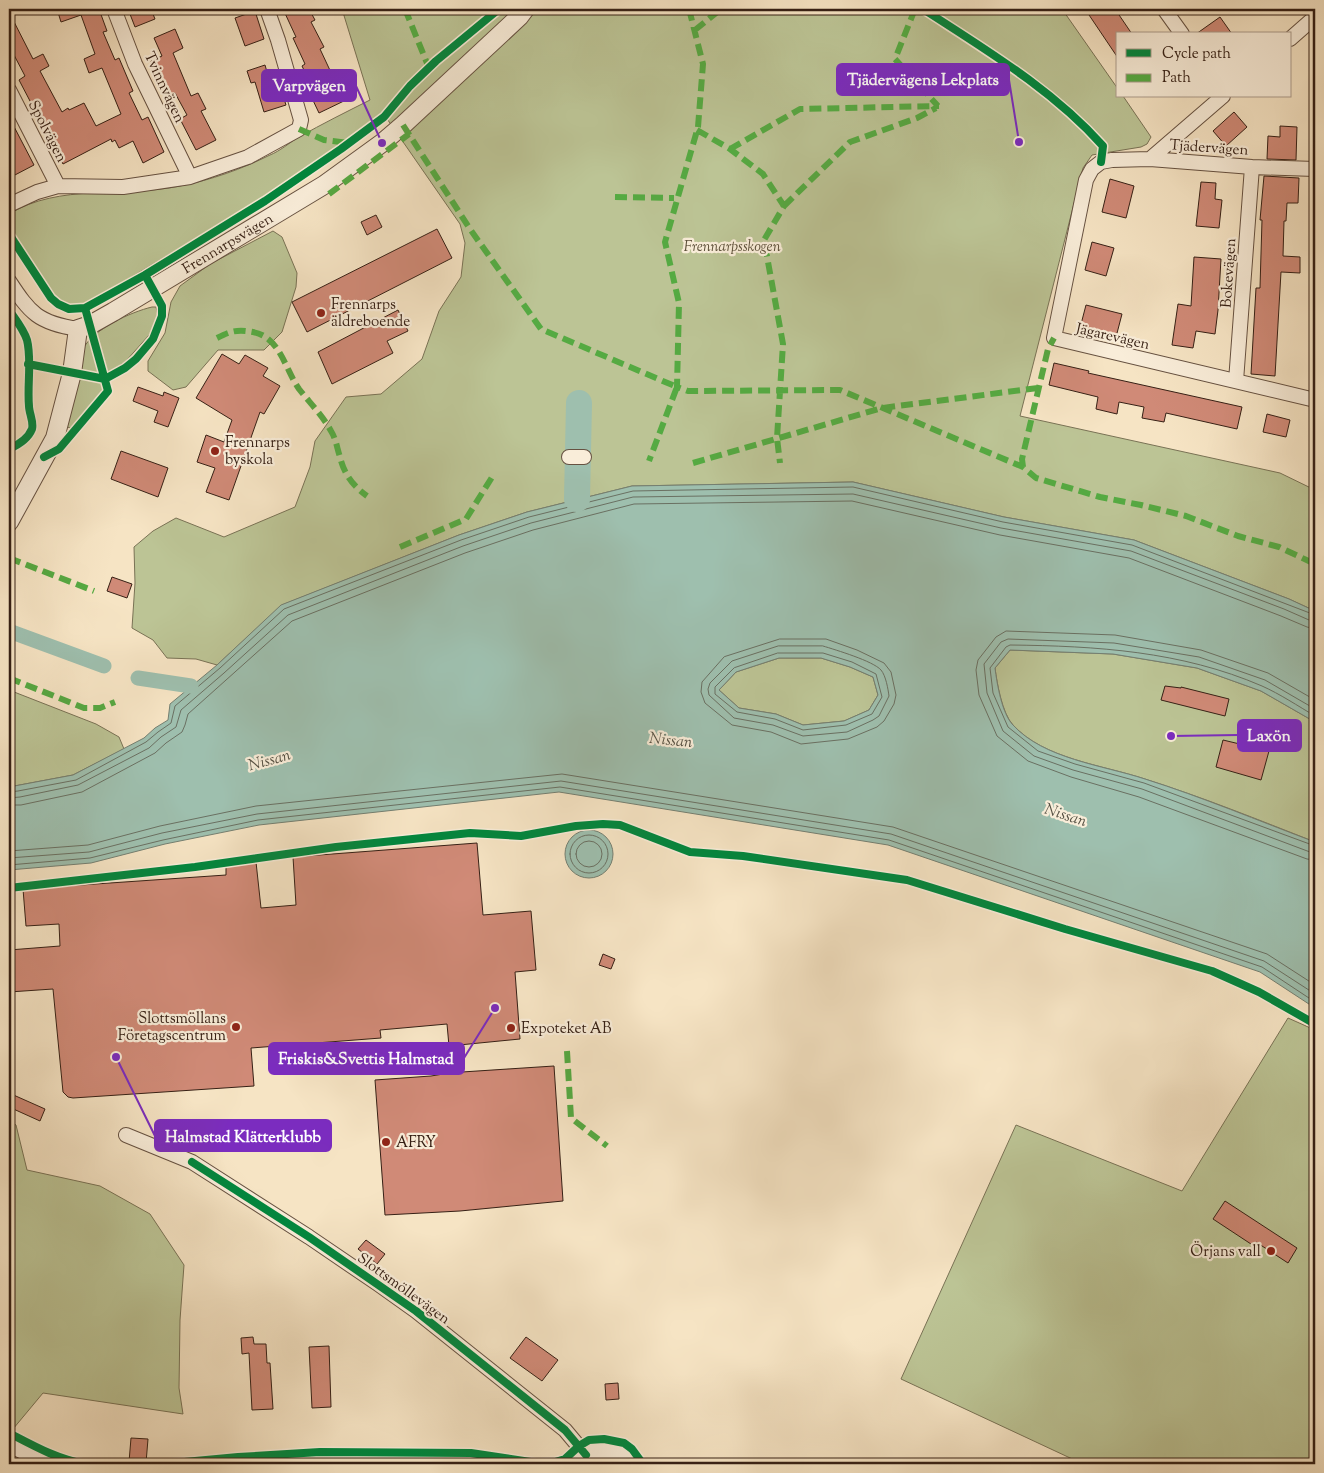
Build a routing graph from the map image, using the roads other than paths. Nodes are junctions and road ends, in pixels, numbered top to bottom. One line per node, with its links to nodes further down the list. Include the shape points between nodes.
1 (114, 9): 14 (street, Tvinnvägen, via 135,64)
2 (266, 9): 14 (street, via 301,120 299,130 248,157)
3 (525, 9): 18 (street, Frennarpsvägen, via 403,125 324,185 113,312)
4 (1164, 9): 6 (street)
5 (1315, 17): 7 (street)
6 (1181, 32)
7 (1292, 36)
8 (9, 90): 15 (street, Spolvägen)
9 (1221, 98): 10 (street)
10 (1150, 159): 11 (street, Tjädervägen); 12 (street, Tjädervägen)
11 (1101, 162): 19 (street, Jägarevägen, via 1086,180 1054,338)
12 (1252, 167): 13 (street, Tjädervägen); 19 (street, Bokevägen)
13 (1315, 169)
14 (190, 177): 15 (street, via 123,186)
15 (58, 186): 16 (street)
16 (9, 205)
17 (9, 281): 18 (street, via 28,310 35,315 61,327)
18 (78, 329): 23 (street, via 72,373 56,438)
19 (1236, 381): 20 (street, Jägarevägen)
20 (1315, 400)
21 (569, 457): 22 (street)
22 (584, 458)
23 (9, 522)
24 (126, 1136): 26 (street, Slottsmöllevägen, via 192,1162 416,1311 565,1430)
25 (9, 1442): 27 (street)
26 (582, 1459): 30 (street, via 595,1450 611,1449)
27 (47, 1463)
28 (263, 1464): 29 (street, via 320,1461)
29 (461, 1464)
30 (633, 1464)

